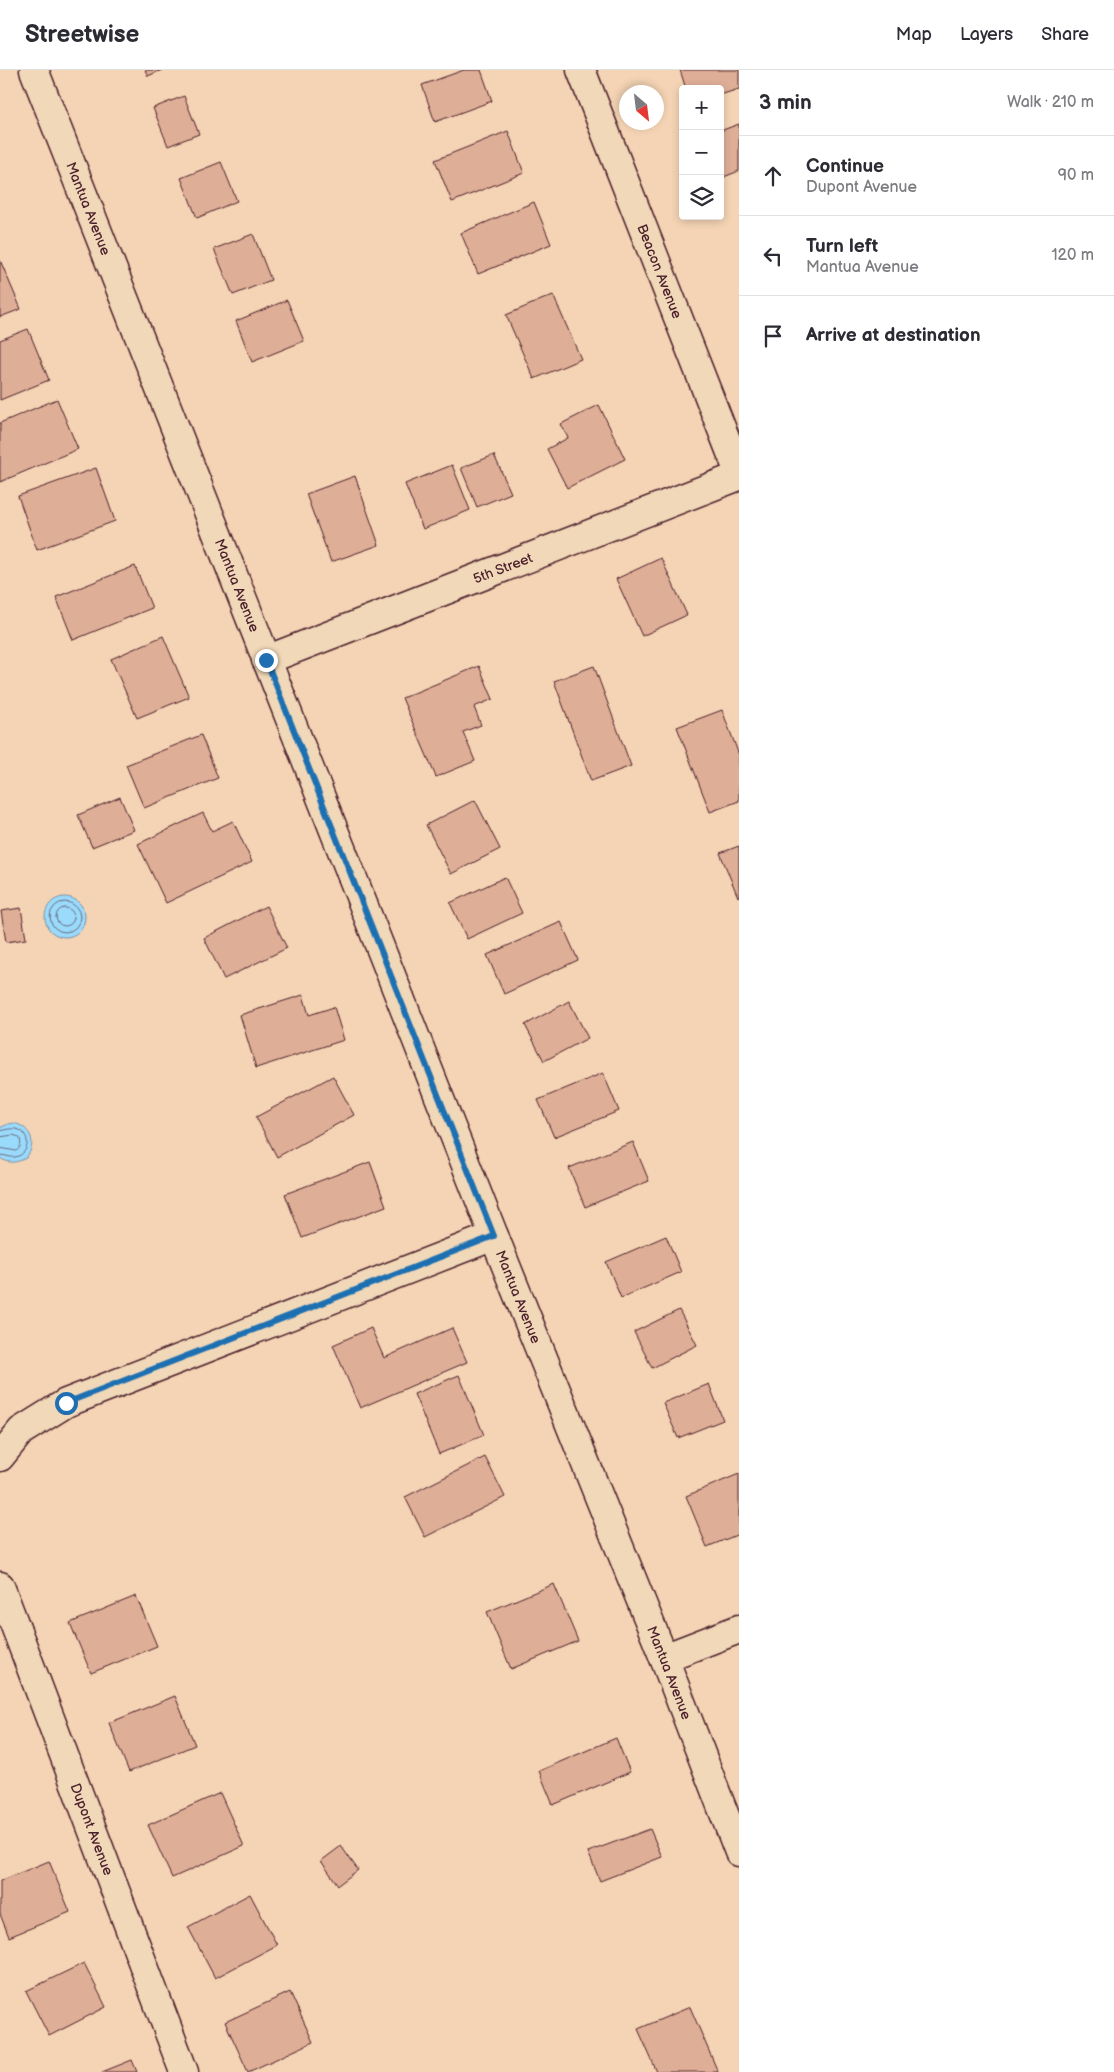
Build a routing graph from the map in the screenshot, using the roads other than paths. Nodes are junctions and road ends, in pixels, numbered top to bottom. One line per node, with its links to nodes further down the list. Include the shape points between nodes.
1 (34, 70): 4 (street, Mantua Avenue)
2 (581, 70): 3 (street, Beacon Avenue)
3 (739, 475): 4 (street, 5th Street)
4 (266, 660): 5 (street, Mantua Avenue)
5 (494, 1236): 6 (street, via 66,1403 21,1431); 9 (street, Mantua Avenue)
6 (0, 1457)
7 (0, 1586): 11 (street, Dupont Avenue)
8 (739, 1629): 9 (street)
9 (664, 1658): 10 (street, Mantua Avenue)
10 (739, 1852)
11 (184, 2072)

